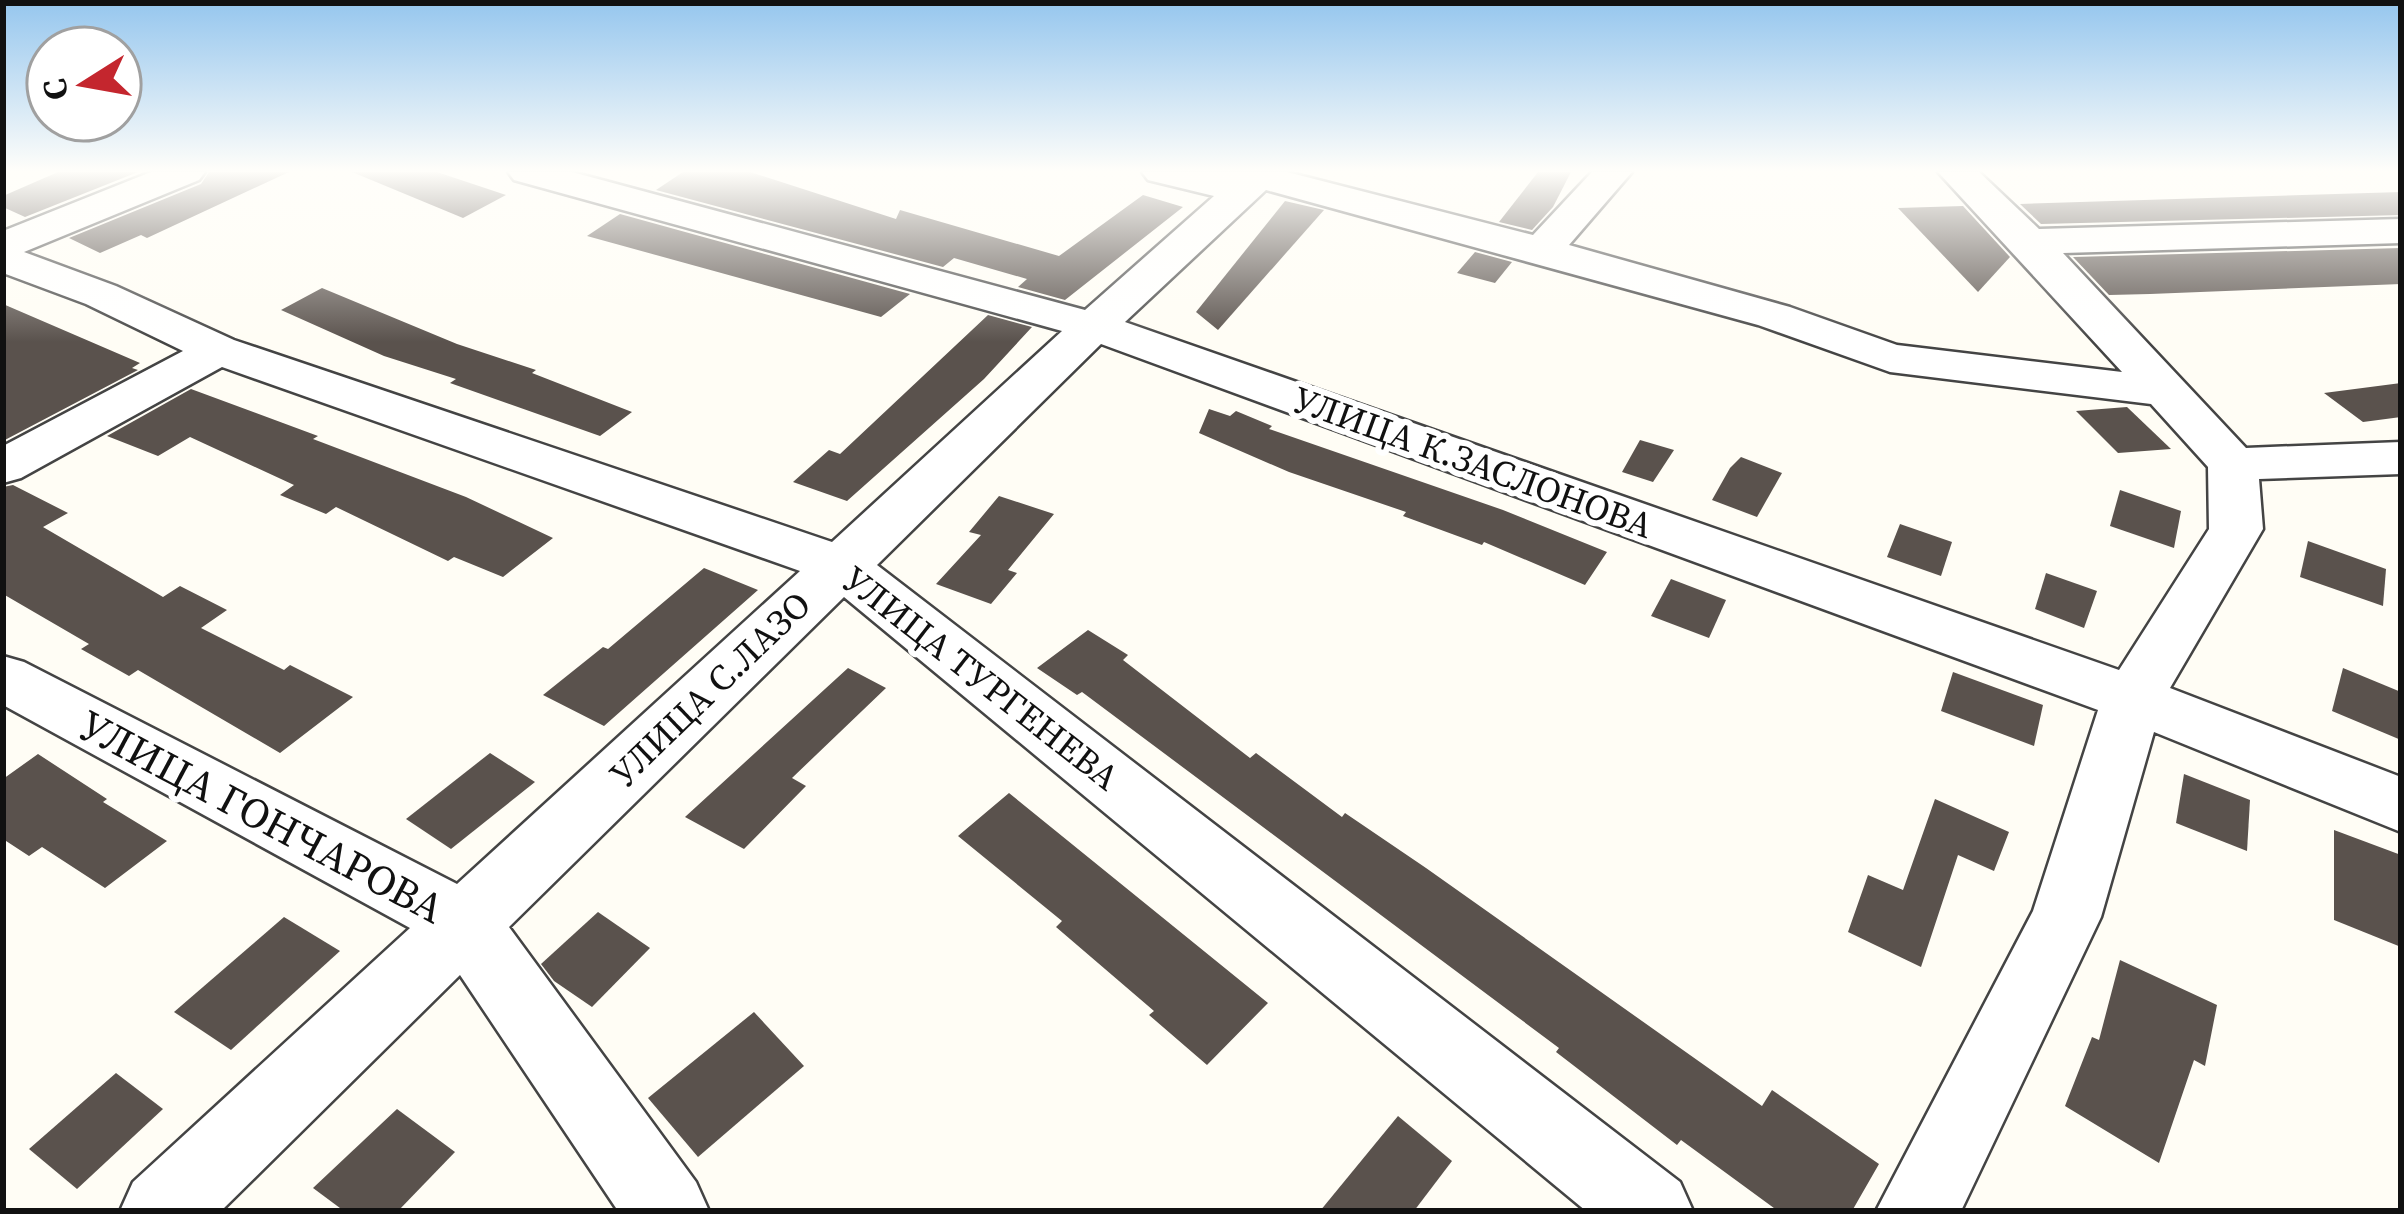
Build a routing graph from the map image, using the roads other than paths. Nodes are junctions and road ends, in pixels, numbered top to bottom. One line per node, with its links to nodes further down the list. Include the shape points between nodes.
1 (46, 229): 9 (street)
2 (736, 229): 12 (street, УЛИЦА К.ЗАСЛОНОВА)
3 (1202, 229): 12 (street, УЛИЦА С.ЛАЗО)
4 (1461, 229): 10 (street)
5 (1561, 229): 10 (street)
6 (2015, 229): 8 (street)
7 (2401, 231): 8 (street)
8 (2029, 242): 14 (street)
9 (3, 246)
10 (1541, 250): 14 (street, via 1774,316 1889,358)
11 (3, 259): 13 (street, УЛИЦА ТУРГЕНЕВА)
12 (1094, 326): 18 (street, УЛИЦА С.ЛАЗО); 20 (street, УЛИЦА К.ЗАСЛОНОВА)
13 (218, 350): 17 (street); 18 (street, УЛИЦА ТУРГЕНЕВА)
14 (2165, 391): 16 (street)
15 (2401, 458): 16 (street)
16 (2233, 464): 20 (street, via 2236,529)
17 (3, 467)
18 (841, 565): 22 (street, УЛИЦА С.ЛАЗО); 25 (street, УЛИЦА ТУРГЕНЕВА)
19 (3, 678): 22 (street, УЛИЦА ГОНЧАРОВА)
20 (2132, 700): 21 (street, УЛИЦА К.ЗАСЛОНОВА); 26 (street, via 2066,917)
21 (2401, 805)
22 (464, 923): 23 (street, УЛИЦА С.ЛАЗО); 24 (street, УЛИЦА ГОНЧАРОВА)
23 (162, 1211)
24 (667, 1211)
25 (1651, 1211)
26 (1918, 1211)

